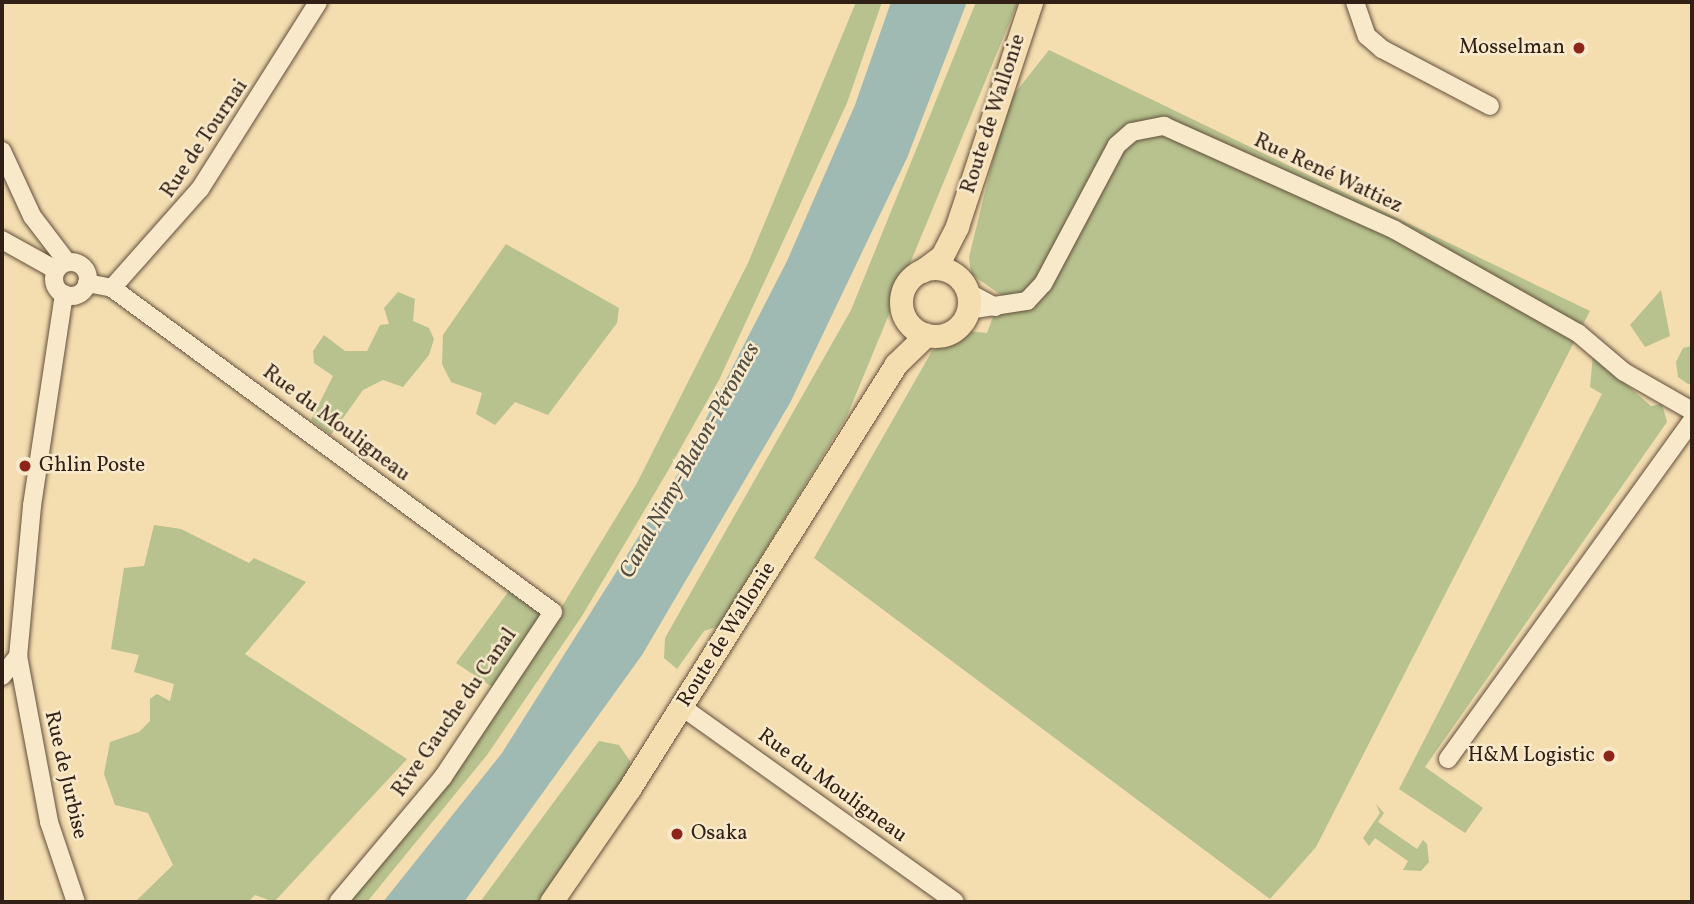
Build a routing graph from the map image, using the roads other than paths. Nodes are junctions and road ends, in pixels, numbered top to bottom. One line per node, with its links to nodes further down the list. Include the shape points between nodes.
1 (318, 2): 11 (street, Rue de Tournai, via 200,189)
2 (1031, 2): 6 (main road, Route de Wallonie)
3 (1355, 2): 4 (street, via 1367,36 1382,49)
4 (1490, 106)
5 (2, 151): 8 (street)
6 (957, 226): 9 (main road, via 942,256); 13 (main road, via 956,261)
7 (2, 240): 8 (street)
8 (62, 266): 10 (street, via 82,266); 12 (street, via 55,286)
9 (922, 271): 13 (main road, via 949,271); 14 (main road, via 902,293)
10 (87, 283): 11 (street, Rue du Mouligneau); 12 (street, via 80,293)
11 (112, 288): 19 (street, Rue du Mouligneau)
12 (64, 294): 20 (street, Rue de Jurbise, via 32,506)
13 (966, 295): 15 (main road, via 947,334); 17 (street, Rue René Wattiez, via 995,307 1027,300 1043,284 1117,145 1132,132 1164,126 1395,230 1578,333 1624,372)
14 (903, 314): 15 (main road); 16 (main road, via 905,338)
15 (926, 335): 16 (main road)
16 (896, 363): 22 (main road, Route de Wallonie)
17 (1692, 411)
18 (1692, 421): 23 (street)
19 (553, 612): 25 (street, Rive Gauche du Canal, via 443,777)
20 (18, 656): 21 (street); 24 (street, Rue de Jurbise, via 49,822)
21 (2, 676)
22 (682, 707): 26 (main road, Route de Wallonie); 27 (street, Rue du Mouligneau)
23 (1448, 759)
24 (76, 902)
25 (338, 902)
26 (551, 902)
27 (955, 902)

